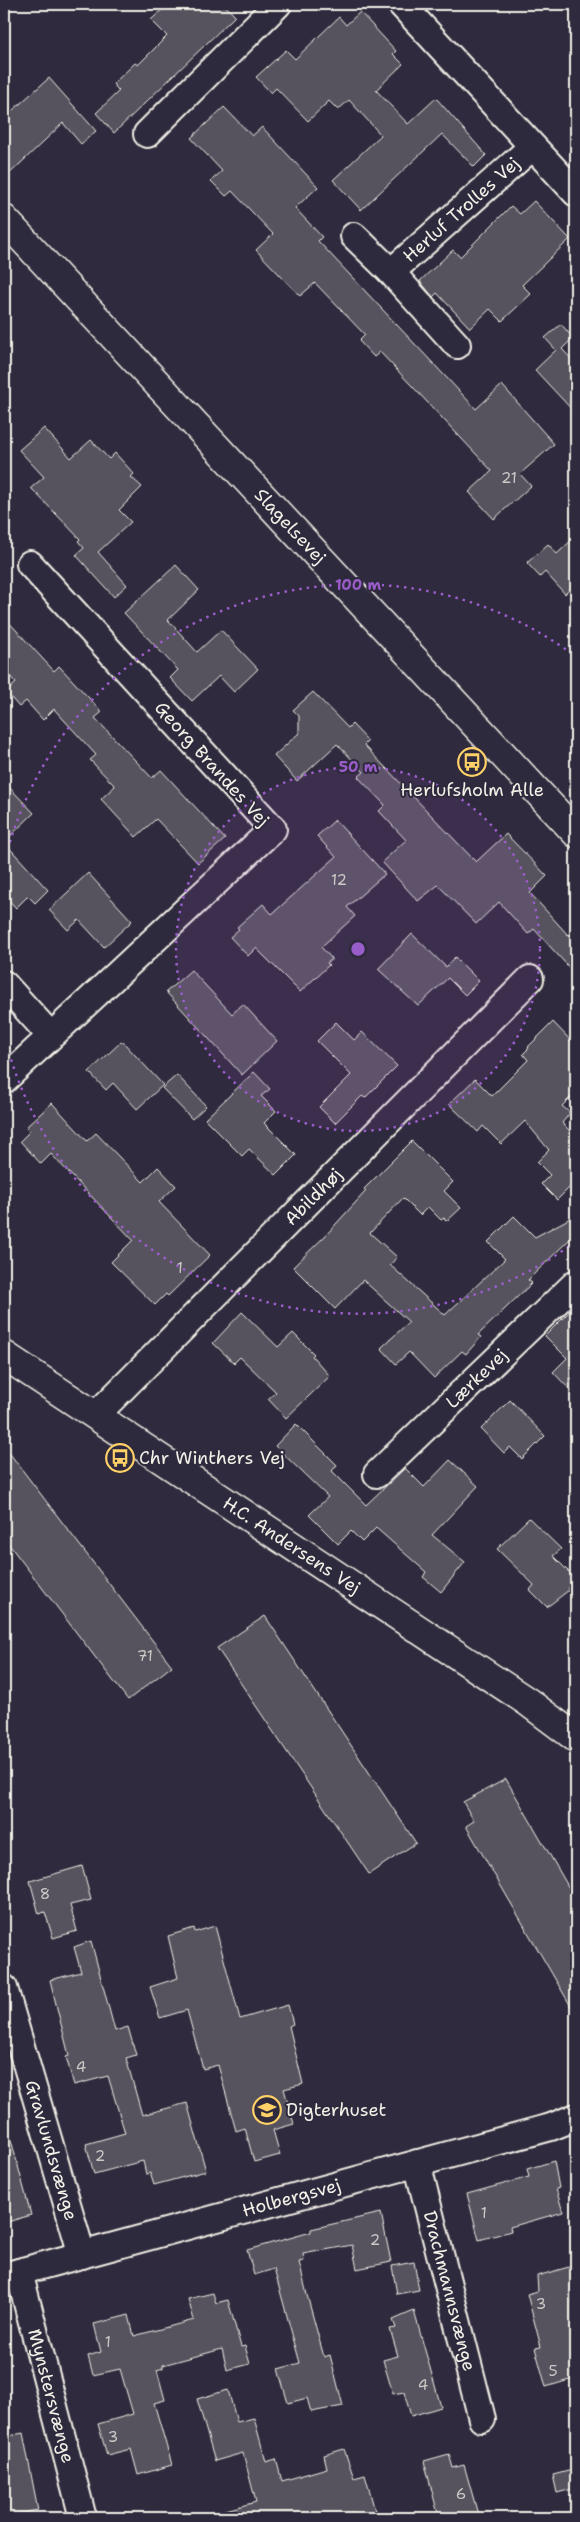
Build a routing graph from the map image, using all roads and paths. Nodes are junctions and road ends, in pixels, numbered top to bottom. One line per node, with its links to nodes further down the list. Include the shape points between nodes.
1 (278, 4): 3 (street)
2 (401, 4): 4 (street, Herluf Trolles Vej)
3 (147, 134)
4 (532, 147): 5 (street, Herluf Trolles Vej); 8 (street, Herluf Trolles Vej)
5 (576, 193)
6 (4, 219): 11 (street, Slagelsevej)
7 (354, 236): 8 (street, Herluf Trolles Vej)
8 (391, 272): 9 (street, Herluf Trolles Vej)
9 (457, 345)
10 (30, 564): 14 (street, Georg Brandes Vej, via 273,829)
11 (576, 833)
12 (530, 978): 18 (street, Abildhøj)
13 (4, 984): 14 (street)
14 (50, 1035): 15 (street, Georg Brandes Vej)
15 (4, 1080)
16 (576, 1283): 19 (street, Lærkevej)
17 (4, 1356): 18 (street, H.C. Andersens Vej)
18 (96, 1415): 20 (street, H.C. Andersens Vej, via 528,1702)
19 (377, 1474)
20 (576, 1738)
21 (4, 1988): 24 (street, Gravlundsvænge)
22 (576, 2117): 23 (street, Holbergsvej, via 551,2127)
23 (417, 2164): 24 (street, Holbergsvej); 26 (street, Drachmannsvænge)
24 (82, 2255): 25 (street, Holbergsvej)
25 (11, 2274): 27 (street, Mynstersvænge)
26 (482, 2419)
27 (83, 2518)

